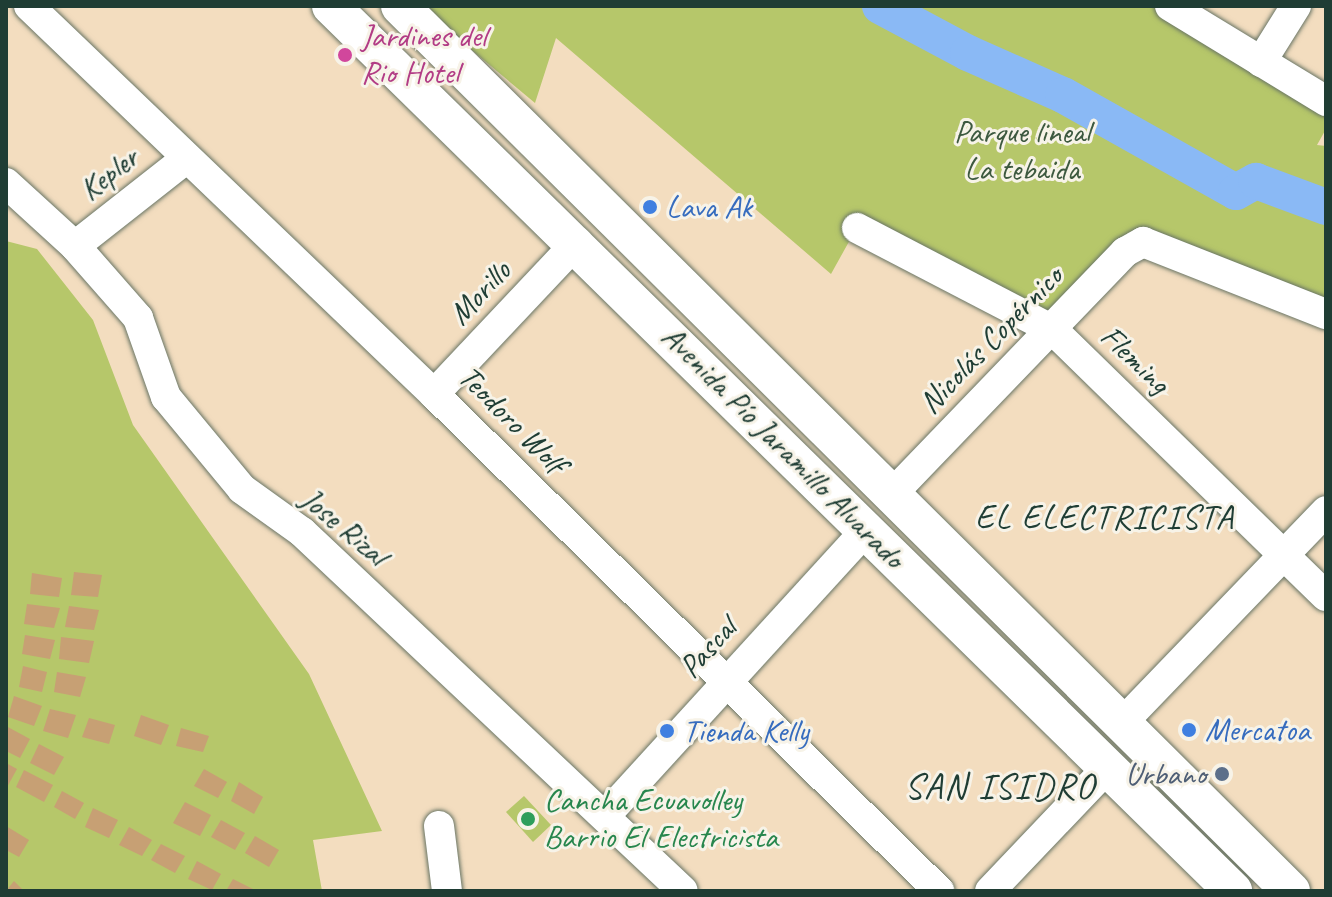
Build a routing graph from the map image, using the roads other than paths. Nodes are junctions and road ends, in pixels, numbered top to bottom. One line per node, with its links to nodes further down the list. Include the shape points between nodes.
1 (29, 6): 8 (street, Teodoro Wolf)
2 (331, 6): 11 (main road, Avenida Pío Jaramillo Alvarado)
3 (400, 6): 16 (main road, Avenida Pío Jaramillo Alvarado)
4 (1170, 6): 6 (street)
5 (1296, 6): 6 (street)
6 (1261, 62): 7 (street)
7 (1326, 101)
8 (187, 158): 12 (street, Kepler); 15 (street, Teodoro Wolf)
9 (6, 183): 12 (street, Jose Rizal)
10 (857, 228): 14 (street, Fleming)
11 (577, 242): 15 (street, Morillo); 18 (main road, Avenida Pío Jaramillo Alvarado)
12 (75, 246): 24 (street, Jose Rizal, via 138,318 166,397 242,489 302,532)
13 (1326, 314): 14 (street, Nicolás Copérnico, via 1143,242 1125,252)
14 (1053, 330): 16 (street, Nicolás Copérnico); 19 (street, Fleming)
15 (434, 394): 21 (street, Teodoro Wolf)
16 (894, 492): 22 (main road, Avenida Pío Jaramillo Alvarado)
17 (1326, 511): 19 (street)
18 (866, 530): 21 (street, Pascal); 23 (main road, Avenida Pío Jaramillo Alvarado)
19 (1282, 554): 20 (street, Fleming); 22 (street)
20 (1326, 596)
21 (724, 684): 24 (street, Pascal); 28 (street, Teodoro Wolf)
22 (1124, 721): 31 (main road, Avenida Pío Jaramillo Alvarado)
23 (1107, 768): 29 (street); 30 (main road, Avenida Pío Jaramillo Alvarado)
24 (605, 816): 27 (street, Jose Rizal)
25 (439, 826): 26 (street)
26 (447, 891)
27 (683, 891)
28 (939, 891)
29 (990, 891)
30 (1233, 891)
31 (1291, 891)

